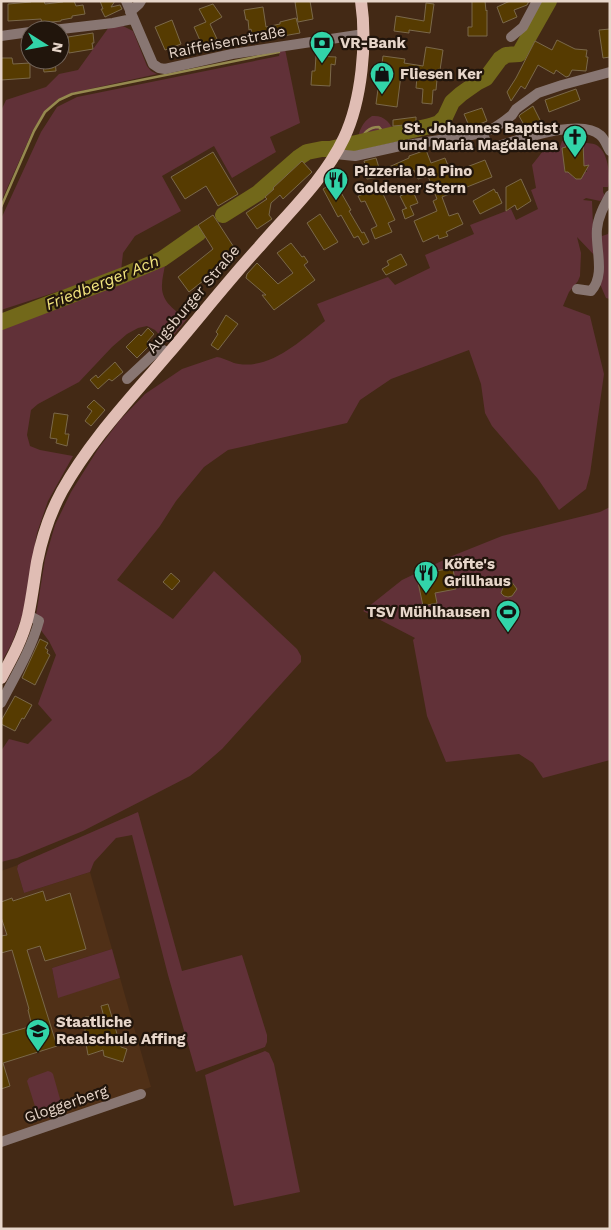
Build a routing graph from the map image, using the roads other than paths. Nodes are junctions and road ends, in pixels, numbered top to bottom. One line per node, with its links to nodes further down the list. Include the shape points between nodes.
1 (126, 1): 5 (street, Raiffeisenstraße)
2 (141, 1): 5 (street)
3 (361, 1): 8 (main road, Augsburger Straße)
4 (537, 1): 10 (street, via 523,27)
5 (131, 15): 6 (street, via 113,23); 8 (street, Raiffeisenstraße, via 152,64 165,69 232,54)
6 (70, 28)
7 (20, 33): 9 (street)
8 (364, 34): 13 (main road, Augsburger Straße, via 355,106)
9 (1, 36)
10 (511, 37)
11 (610, 72): 12 (street, via 538,93 503,122)
12 (482, 132): 13 (street, via 355,156); 14 (street, via 487,144 494,147 563,129 580,128 600,134)
13 (336, 152): 17 (main road, Augsburger Straße, via 323,174)
14 (610, 152)
15 (610, 195): 16 (street, via 600,214 597,229 597,282 591,291)
16 (577, 289)
17 (170, 352): 18 (street, via 157,351); 19 (main road, Augsburger Straße, via 95,440 62,490 46,526)
18 (127, 379)
19 (28, 615): 20 (main road, Augsburger Straße); 21 (street, via 39,621 37,628)
20 (1, 678)
21 (1, 703)
22 (140, 1094): 23 (street, Gloggerberg)
23 (1, 1142)

